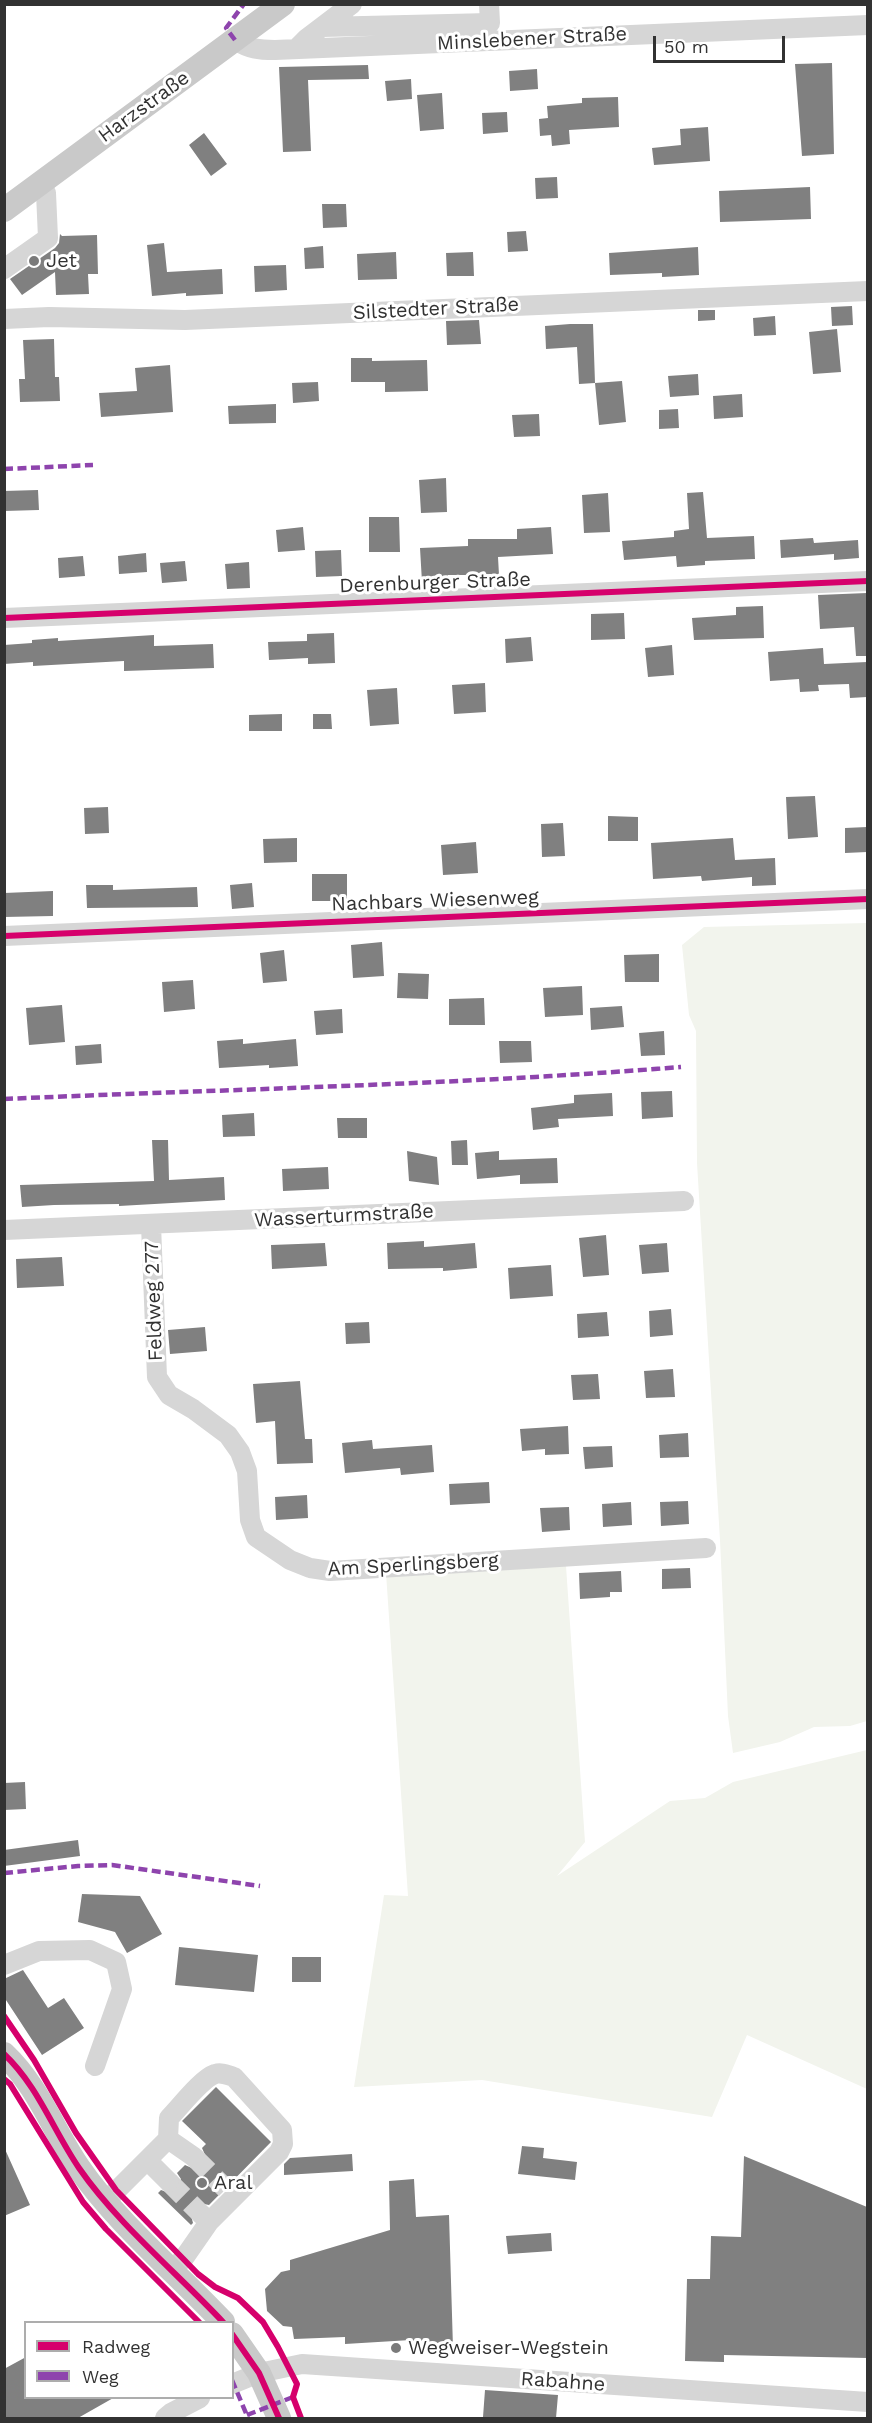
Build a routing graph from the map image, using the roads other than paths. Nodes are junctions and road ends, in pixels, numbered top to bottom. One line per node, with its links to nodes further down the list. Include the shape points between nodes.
1 (283, 4): 6 (main road, Harzstraße)
2 (352, 4): 5 (street)
3 (489, 4): 5 (street, via 490,23)
4 (867, 25): 7 (street, Minslebener Straße)
5 (322, 27): 7 (street)
6 (235, 40): 7 (street, Minslebener Straße, via 259,50); 8 (main road, Harzstraße)
7 (296, 49)
8 (40, 184): 9 (main road, Harzstraße); 10 (street, via 46,193 48,238)
9 (4, 210)
10 (4, 269)
11 (867, 291): 12 (street, Silstedter Straße, via 185,320)
12 (4, 320)
13 (867, 581): 14 (street, Derenburger Straße)
14 (4, 618)
15 (867, 899): 16 (street, Nachbars Wiesenweg)
16 (4, 936)
17 (684, 1201): 18 (street, Wasserturmstraße)
18 (151, 1225): 19 (street, Wasserturmstraße); 20 (street, Feldweg 277)
19 (4, 1230)
20 (157, 1377): 21 (street, Am Sperlingsberg, via 169,1395 228,1435 240,1452 247,1471 250,1520 256,1537 290,1560 310,1568 330,1571)
21 (706, 1548)
22 (4, 1965): 24 (street, via 39,1951 90,1950 116,1962 122,1989)
23 (4, 2054): 29 (main road, via 21,2070 80,2169)
24 (95, 2066)
25 (168, 2139): 26 (street); 27 (street); 30 (street, via 169,2118 213,2074 223,2073 234,2077 284,2137 279,2152 205,2218 184,2258)
26 (194, 2157)
27 (147, 2160): 28 (street); 29 (street)
28 (169, 2182)
29 (106, 2201): 30 (main road)
30 (172, 2270): 31 (main road)
31 (222, 2321)
32 (234, 2337): 33 (main road)
33 (259, 2373): 34 (street, Rabahne); 36 (street, Rabahne, via 302,2364); 38 (main road)
34 (234, 2383)
35 (196, 2399): 37 (street)
36 (867, 2402)
37 (165, 2418)
38 (279, 2418)

